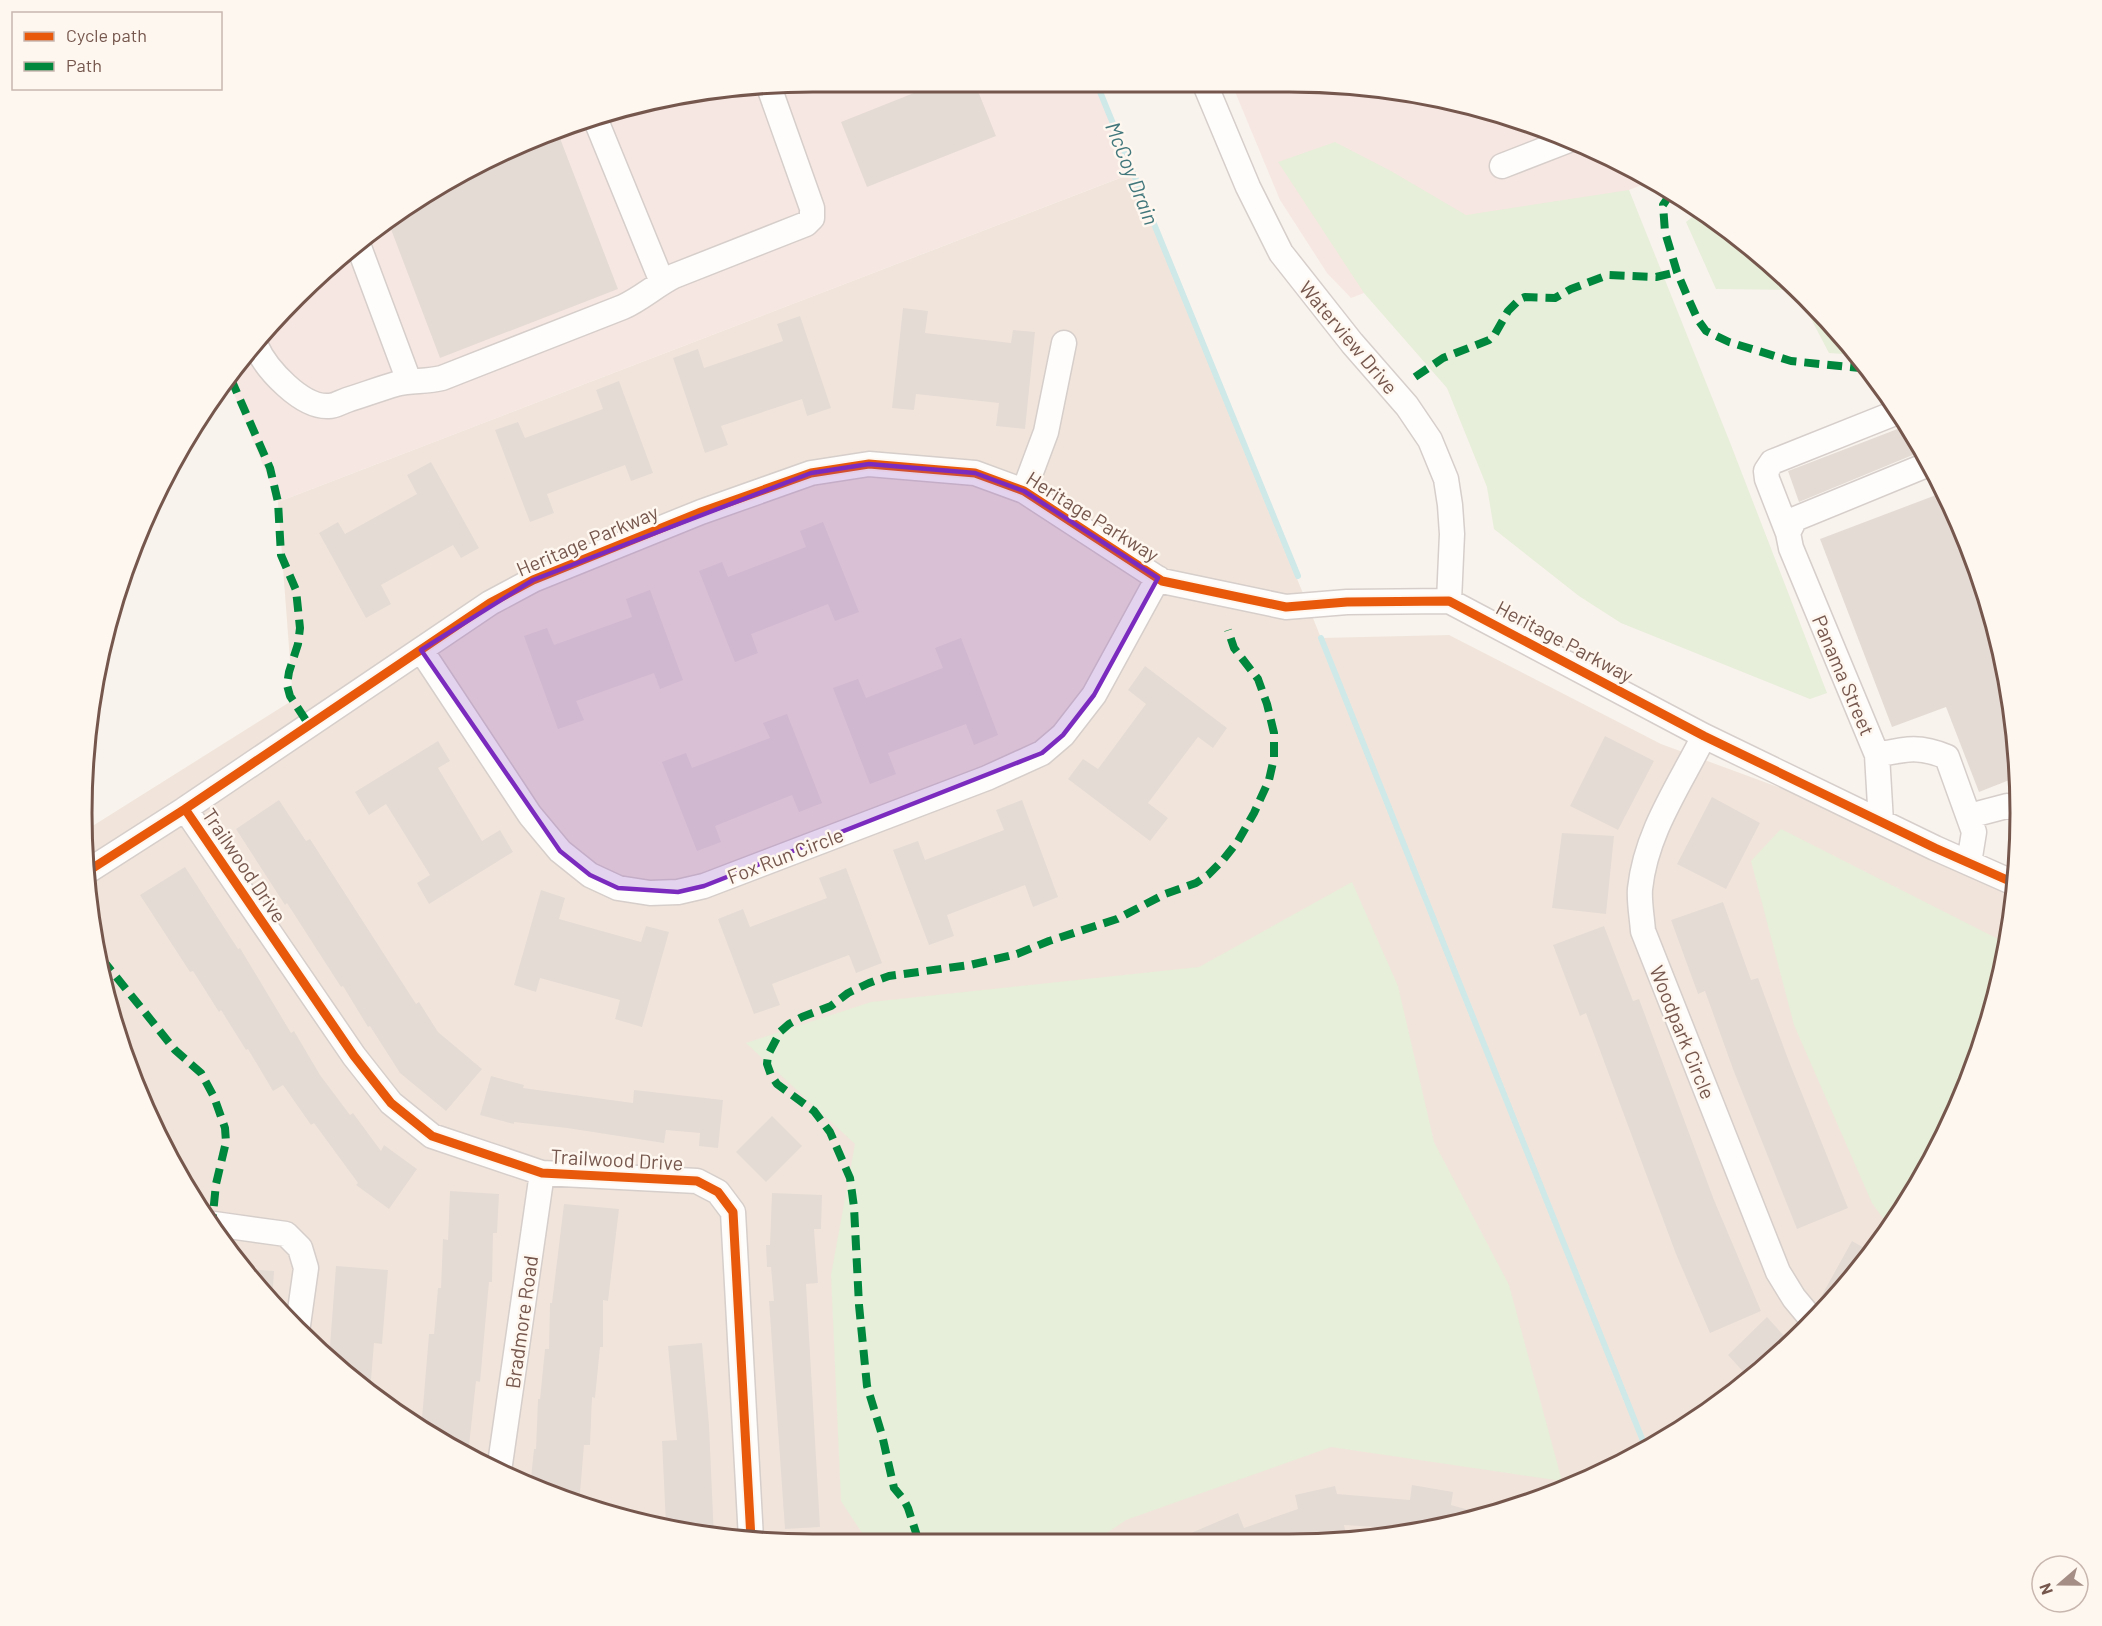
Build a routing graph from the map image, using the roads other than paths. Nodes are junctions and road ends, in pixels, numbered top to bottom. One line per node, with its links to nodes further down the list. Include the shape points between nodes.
1 (1208, 92): 16 (street, Waterview Drive, via 1281,253 1407,405 1430,440 1446,478 1450,505)
2 (771, 93): 7 (street, via 812,208 812,218 806,224)
3 (598, 125): 7 (street)
4 (1559, 144): 5 (street)
5 (1502, 166)
6 (361, 252): 10 (street)
7 (662, 282): 10 (street, via 630,304 463,370 425,382)
8 (1064, 343): 13 (street, via 1046,432)
9 (259, 352): 10 (street, via 272,373 314,404 329,406)
10 (409, 381)
11 (1891, 415): 14 (street, Panama Street, via 1772,462 1766,471 1767,479)
12 (1922, 467): 14 (street, via 1795,519)
13 (1024, 491): 15 (street, Heritage Parkway); 17 (street, Heritage Parkway, via 975,473 869,464 811,473 701,512 533,580 490,603)
14 (1788, 533): 19 (street, Panama Street)
15 (1158, 578): 16 (street, Heritage Parkway, via 1286,607); 17 (street, Fox Run Circle, via 1094,695 1064,735 1042,753 987,778 715,882 678,892 618,888 590,875 560,852 530,815)
16 (1449, 601): 18 (street, Heritage Parkway)
17 (421, 650): 21 (street, Heritage Parkway)
18 (1704, 735): 23 (street, Heritage Parkway); 29 (street, Woodpark Circle, via 1655,828 1646,854 1640,891 1643,931 1778,1272)
19 (1877, 755): 22 (street, via 1911,748 1947,757); 23 (street, Panama Street)
20 (2010, 806): 22 (street)
21 (185, 809): 25 (street, Heritage Parkway); 27 (street, Trailwood Drive, via 354,1056 391,1103 432,1136)
22 (1969, 816): 24 (street, via 1974,832)
23 (1881, 822): 24 (street, Heritage Parkway)
24 (1969, 863): 26 (street, Heritage Parkway)
25 (94, 867)
26 (2007, 879)
27 (542, 1173): 31 (street, Bradmore Road); 32 (street, Trailwood Drive, via 697,1180 718,1192 733,1212)
28 (221, 1225): 30 (street, via 285,1234 300,1248 306,1268)
29 (1807, 1314)
30 (299, 1319)
31 (500, 1463)
32 (751, 1531)

